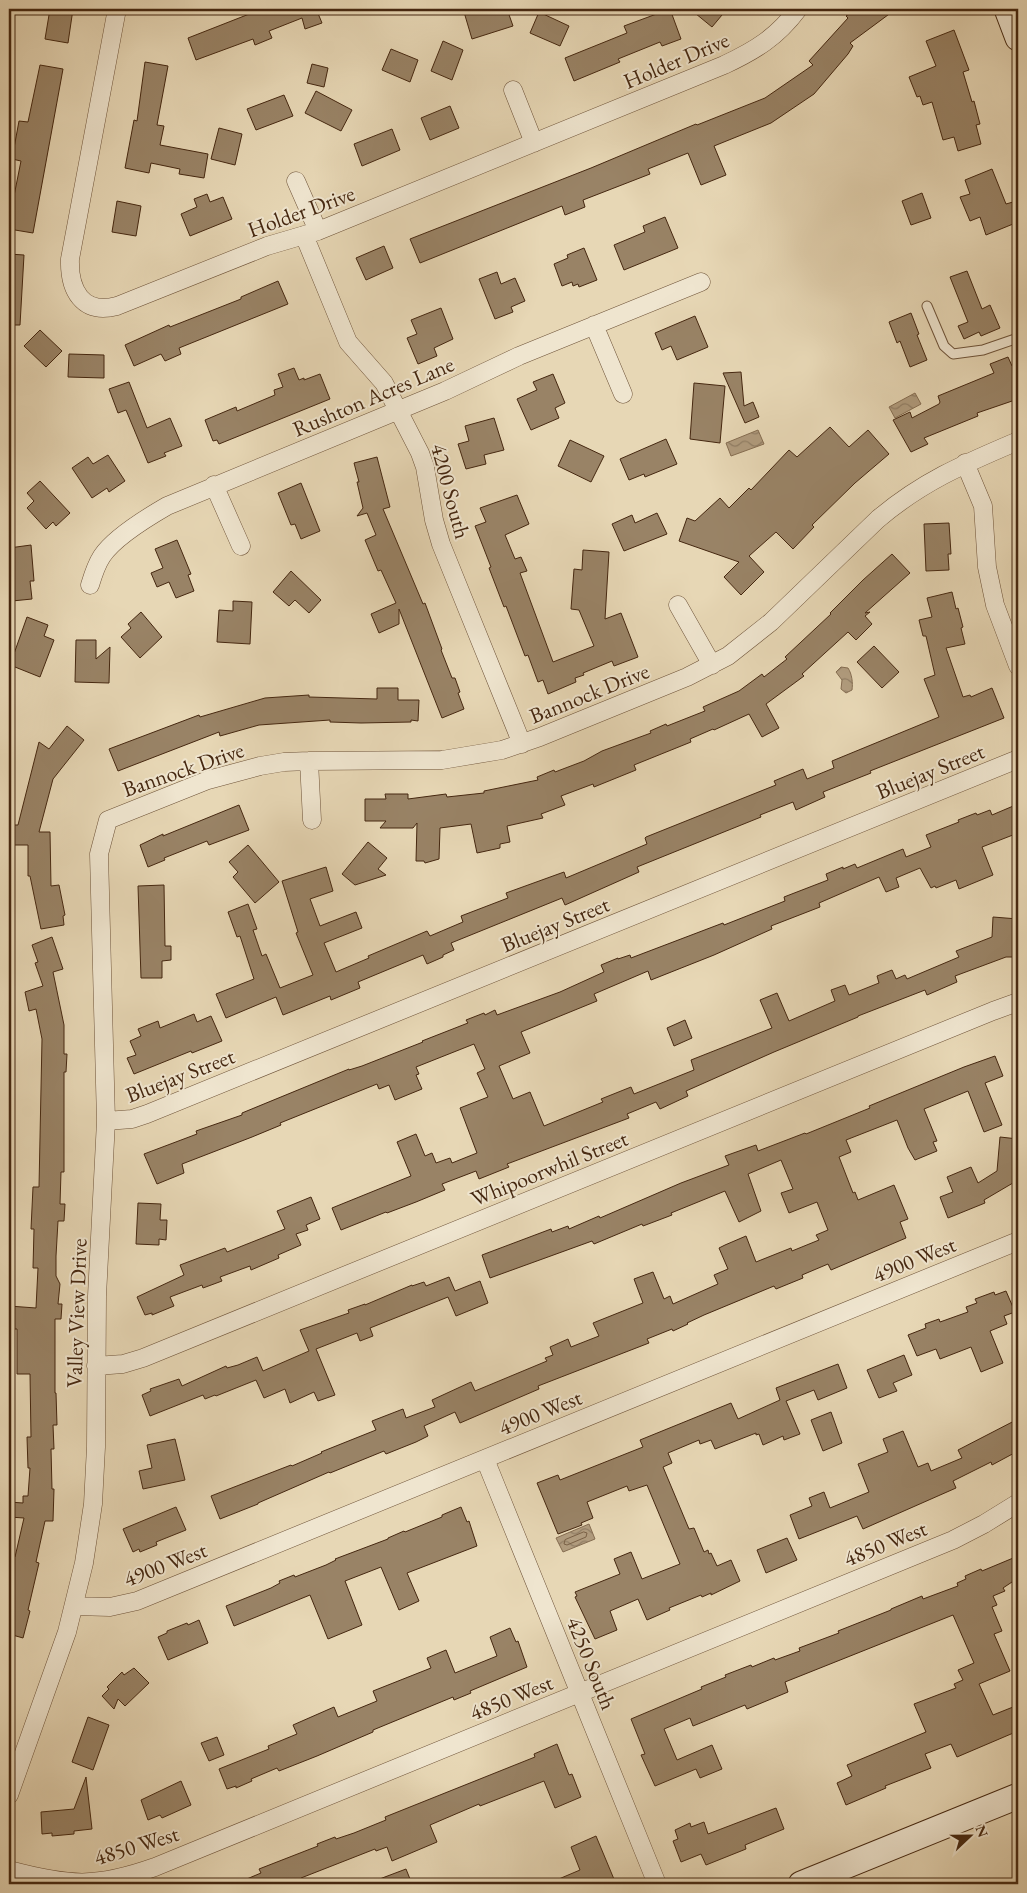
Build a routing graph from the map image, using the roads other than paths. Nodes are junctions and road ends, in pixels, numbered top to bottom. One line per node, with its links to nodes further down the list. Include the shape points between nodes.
1 (10, 9): 5 (lane)
2 (117, 9): 10 (street, Holder Drive, via 70,259 70,278 76,293 87,304 102,309 117,306 267,246)
3 (798, 9): 8 (street, Holder Drive, via 774,36 746,54)
4 (1006, 9): 6 (main road)
5 (9, 15)
6 (1018, 38)
7 (513, 90): 8 (street)
8 (534, 143): 10 (street, Holder Drive)
9 (296, 180): 10 (street, 4200 South)
10 (311, 233): 16 (street, 4200 South, via 348,342 380,377)
11 (701, 282): 13 (street, Rushton Acres Lane)
12 (927, 306): 14 (lane, via 944,346 952,354 984,350)
13 (594, 325): 15 (street); 16 (street, Rushton Acres Lane)
14 (1018, 338)
15 (622, 394)
16 (399, 410): 19 (street, Rushton Acres Lane); 25 (street, 4200 South, via 425,467 441,544)
17 (1018, 441): 18 (street, Bannock Drive)
18 (965, 463): 23 (street, Bannock Drive, via 894,505 758,634); 24 (street, via 983,506 991,591)
19 (214, 485): 20 (street); 21 (street, Rushton Acres Lane, via 166,506 114,542 99,562)
20 (241, 546)
21 (90, 585)
22 (678, 605): 23 (street)
23 (712, 665): 25 (street, Bannock Drive)
24 (1018, 666)
25 (522, 744): 27 (street, Bannock Drive, via 442,760)
26 (1018, 759): 31 (street, Bluejay Street, via 148,1114)
27 (309, 761): 28 (street, Bannock Drive, via 238,770); 29 (street)
28 (108, 820): 31 (street, Valley View Drive, via 99,854)
29 (312, 820)
30 (1018, 1002): 33 (street, Whipoorwhil Street, via 142,1358 123,1364)
31 (106, 1121): 33 (street, Valley View Drive)
32 (1018, 1241): 34 (street, 4900 West)
33 (96, 1366): 36 (street, Valley View Drive, via 93,1504)
34 (484, 1459): 36 (street, 4900 West, via 137,1601 110,1607); 37 (street, 4250 South)
35 (1018, 1503): 37 (street, 4850 West, via 953,1540)
36 (74, 1606): 38 (street, Valley View Drive)
37 (580, 1693): 40 (street, 4850 West, via 139,1872 106,1881 74,1883 46,1880); 41 (street, 4250 South)
38 (9, 1795)
39 (1018, 1796): 42 (main road)
40 (9, 1870)
41 (658, 1884)
42 (801, 1884)

